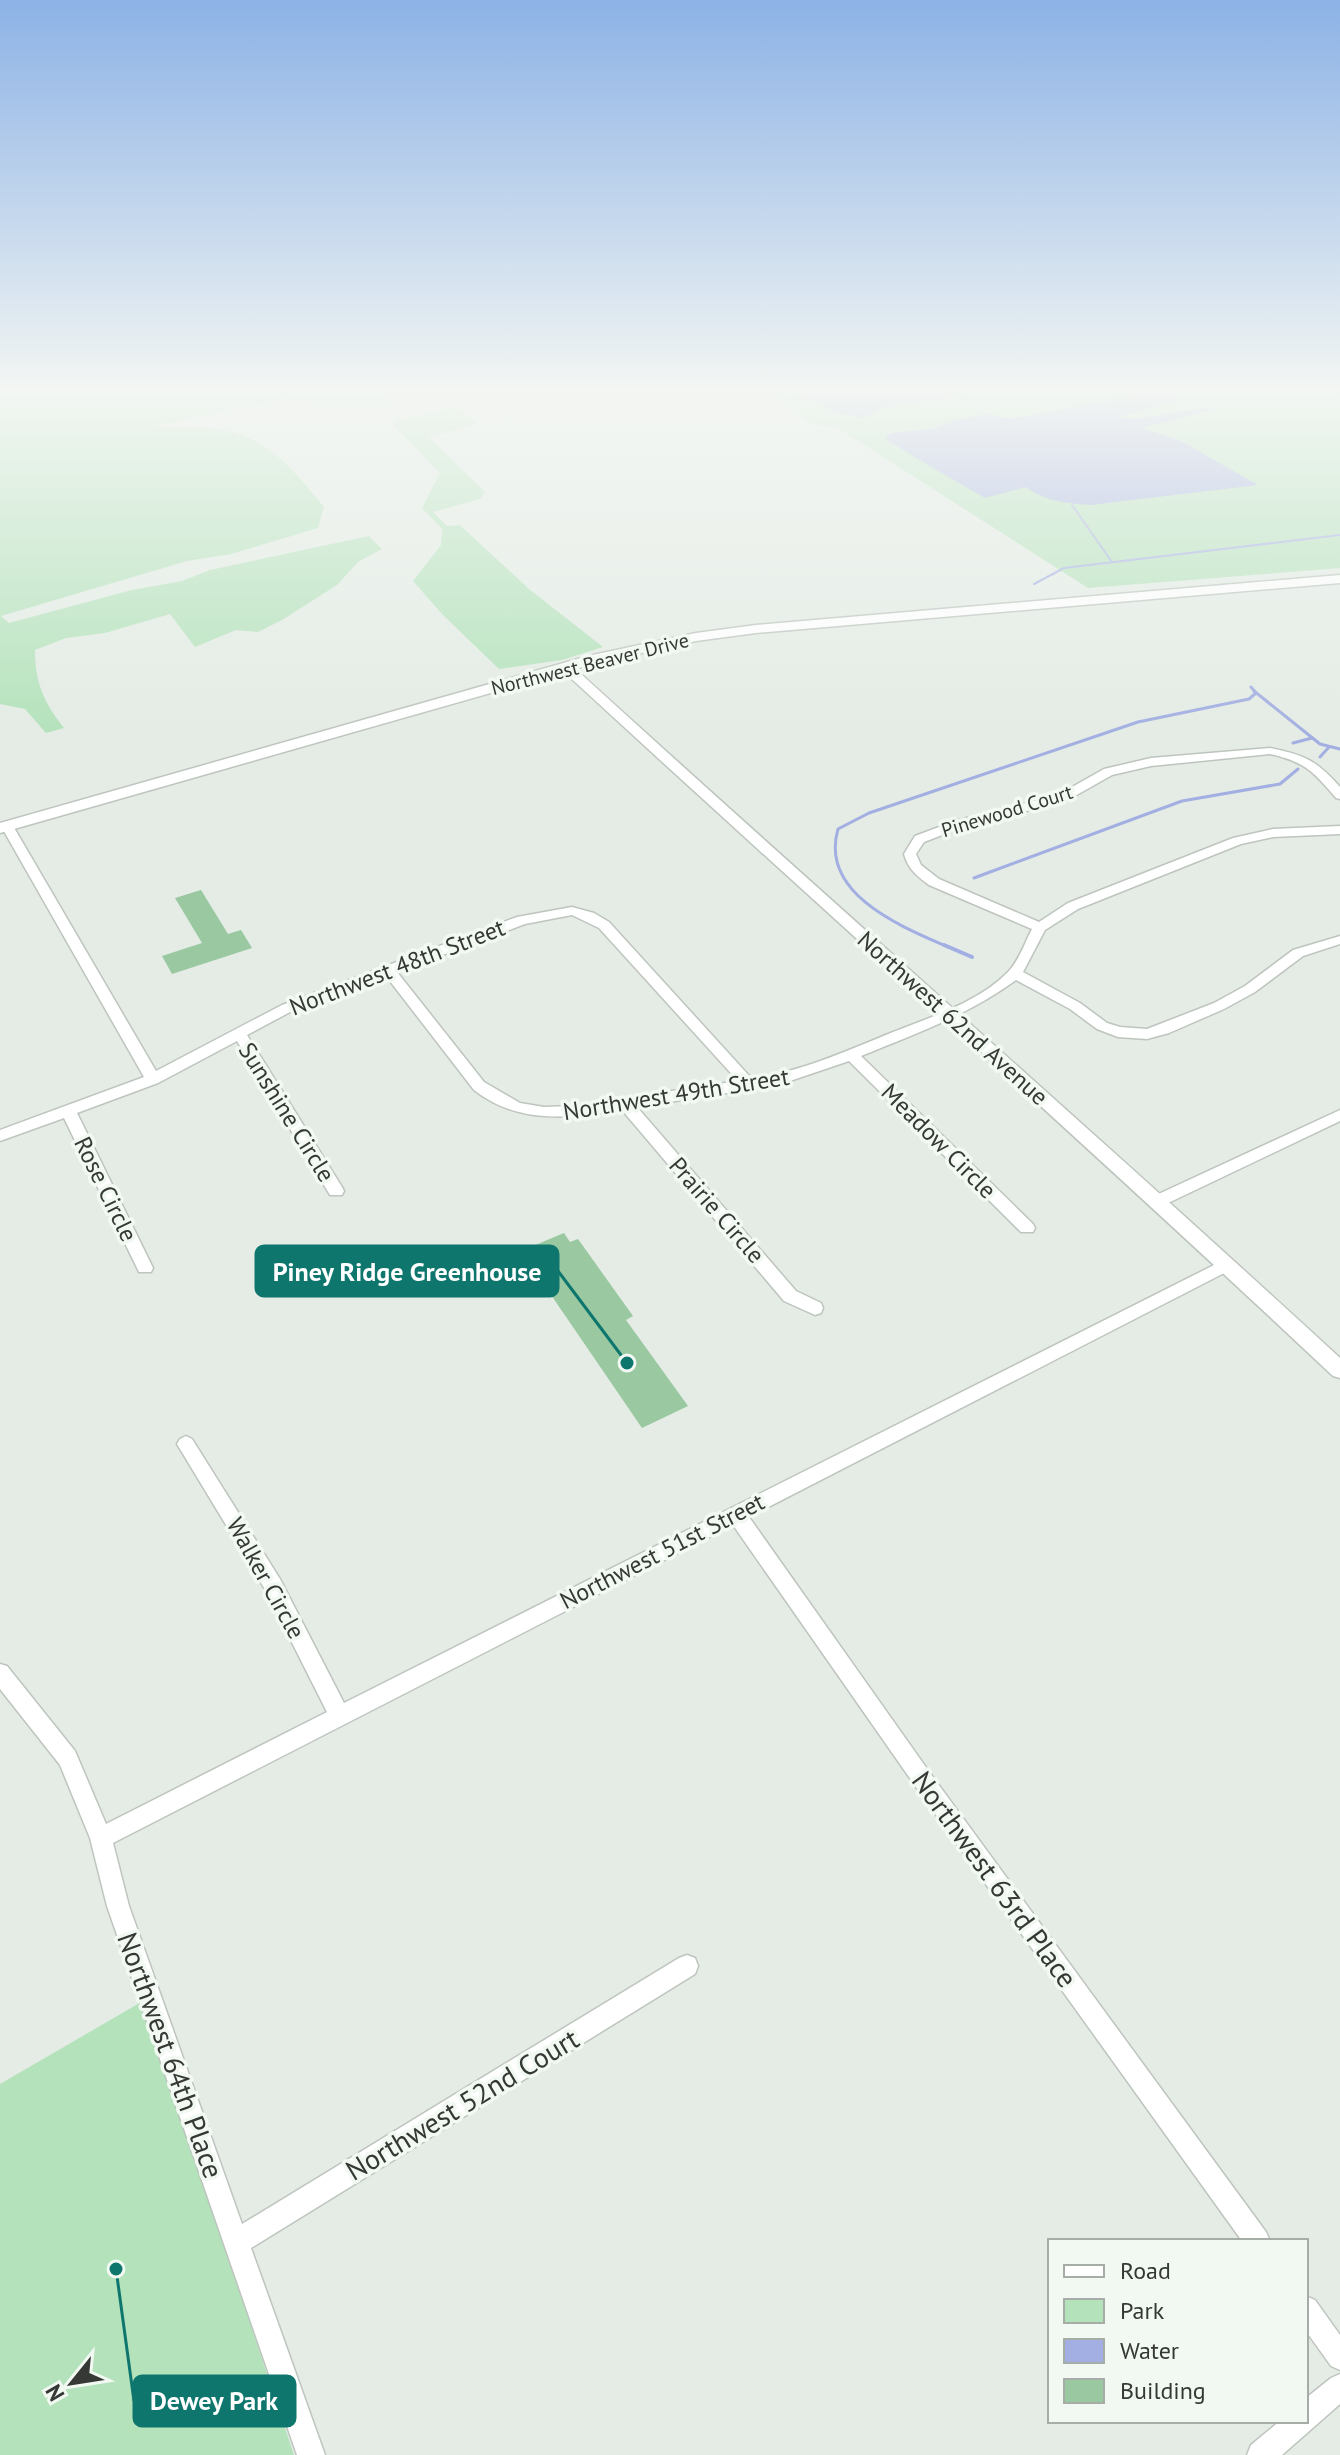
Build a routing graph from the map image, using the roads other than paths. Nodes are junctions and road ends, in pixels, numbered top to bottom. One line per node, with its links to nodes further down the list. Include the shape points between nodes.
1 (1340, 579): 2 (main road, Northwest Beaver Drive, via 744,631 644,647)
2 (566, 667): 4 (main road, Northwest Beaver Drive); 10 (street, Northwest 62nd Avenue)
3 (1340, 795): 6 (street, Pinewood Court, via 1305,761 1247,751 1128,766 1062,798 997,812 919,839 910,854 919,872)
4 (4, 827): 13 (street)
5 (1340, 830): 6 (street, Northwest 49th Street, via 1273,833 1237,841 1119,885)
6 (1040, 927): 9 (street, Northwest 49th Street)
7 (1340, 940): 9 (street, via 1289,959 1219,1006 1147,1034 1102,1026)
8 (389, 970): 11 (street, Northwest 48th Street, via 287,1008); 14 (street, Northwest 48th Street, via 522,920 572,911 589,916 604,925); 15 (street, Northwest 49th Street, via 491,1097 530,1112 555,1114)
9 (1015, 974): 10 (street, Northwest 49th Street)
10 (949, 1015): 12 (street, Northwest 49th Street); 20 (street, Northwest 62nd Avenue)
11 (239, 1033): 13 (street, Northwest 48th Street); 19 (street, Sunshine Circle)
12 (851, 1055): 14 (street, Northwest 49th Street, via 800,1074); 21 (street, Meadow Circle)
13 (153, 1079): 16 (street, Northwest 48th Street)
14 (747, 1082): 15 (street, Northwest 49th Street)
15 (625, 1103): 24 (street, Prairie Circle, via 790,1296)
16 (68, 1110): 18 (street, Northwest 48th Street); 23 (street, Rose Circle)
17 (1340, 1115): 20 (street)
18 (0, 1136)
19 (336, 1191)
20 (1158, 1201): 22 (street, Northwest 62nd Avenue)
21 (1027, 1228)
22 (1224, 1266): 25 (street, Northwest 62nd Avenue); 27 (street, Northwest 51st Street)
23 (145, 1268)
24 (815, 1308)
25 (1340, 1370)
26 (186, 1444): 29 (street, Walker Circle, via 273,1585)
27 (736, 1514): 29 (street, Northwest 51st Street); 32 (street, Northwest 63rd Place)
28 (0, 1673): 30 (street, Northwest 64th Place, via 68,1758)
29 (340, 1716): 30 (street, Northwest 51st Street)
30 (101, 1838): 33 (street, Northwest 64th Place, via 118,1906)
31 (687, 1966): 33 (street, Northwest 52nd Court)
32 (1256, 2239)
33 (237, 2242): 39 (street, Northwest 64th Place)
34 (1308, 2312): 35 (street)
35 (1340, 2357)
36 (1340, 2387): 37 (street)
37 (1308, 2414)
38 (1298, 2423): 40 (street)
39 (311, 2455)
40 (1261, 2455)

